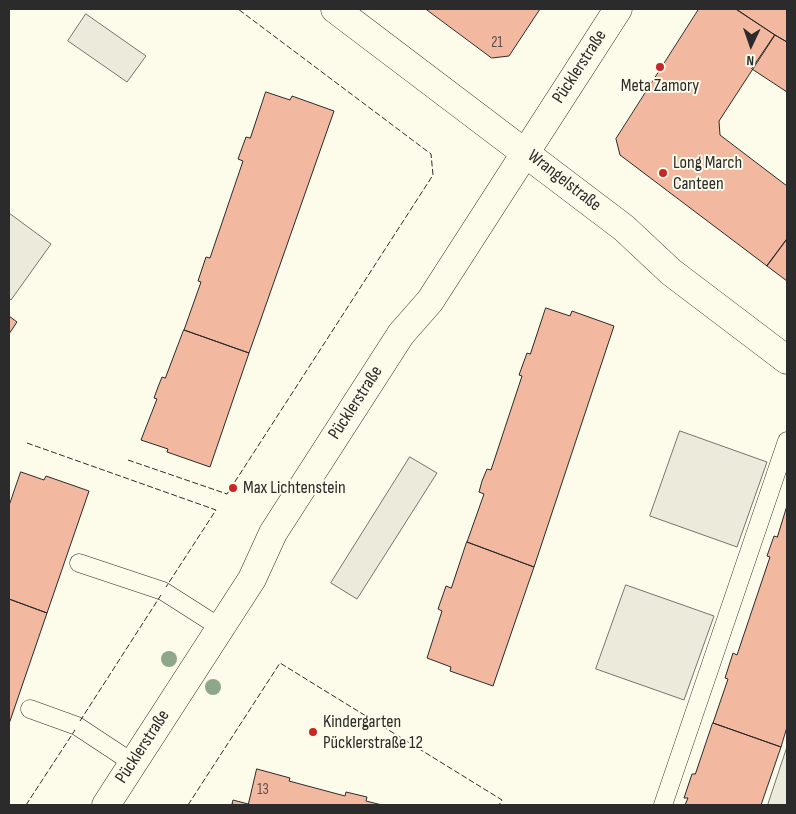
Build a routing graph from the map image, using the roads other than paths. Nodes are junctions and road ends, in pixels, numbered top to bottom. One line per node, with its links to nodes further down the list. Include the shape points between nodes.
1 (335, 9): 3 (street, Wrangelstraße)
2 (618, 9): 3 (street, Pücklerstraße)
3 (526, 152): 4 (street, Wrangelstraße, via 624,228 671,272); 7 (street, Pücklerstraße, via 430,301 395,342 273,533 252,579)
4 (787, 360)
5 (787, 441): 11 (lane)
6 (79, 563): 7 (lane, via 163,591)
7 (221, 628): 9 (street, Pücklerstraße)
8 (30, 709): 9 (lane, via 77,726)
9 (133, 763): 10 (street, Pücklerstraße)
10 (106, 805)
11 (663, 805)

